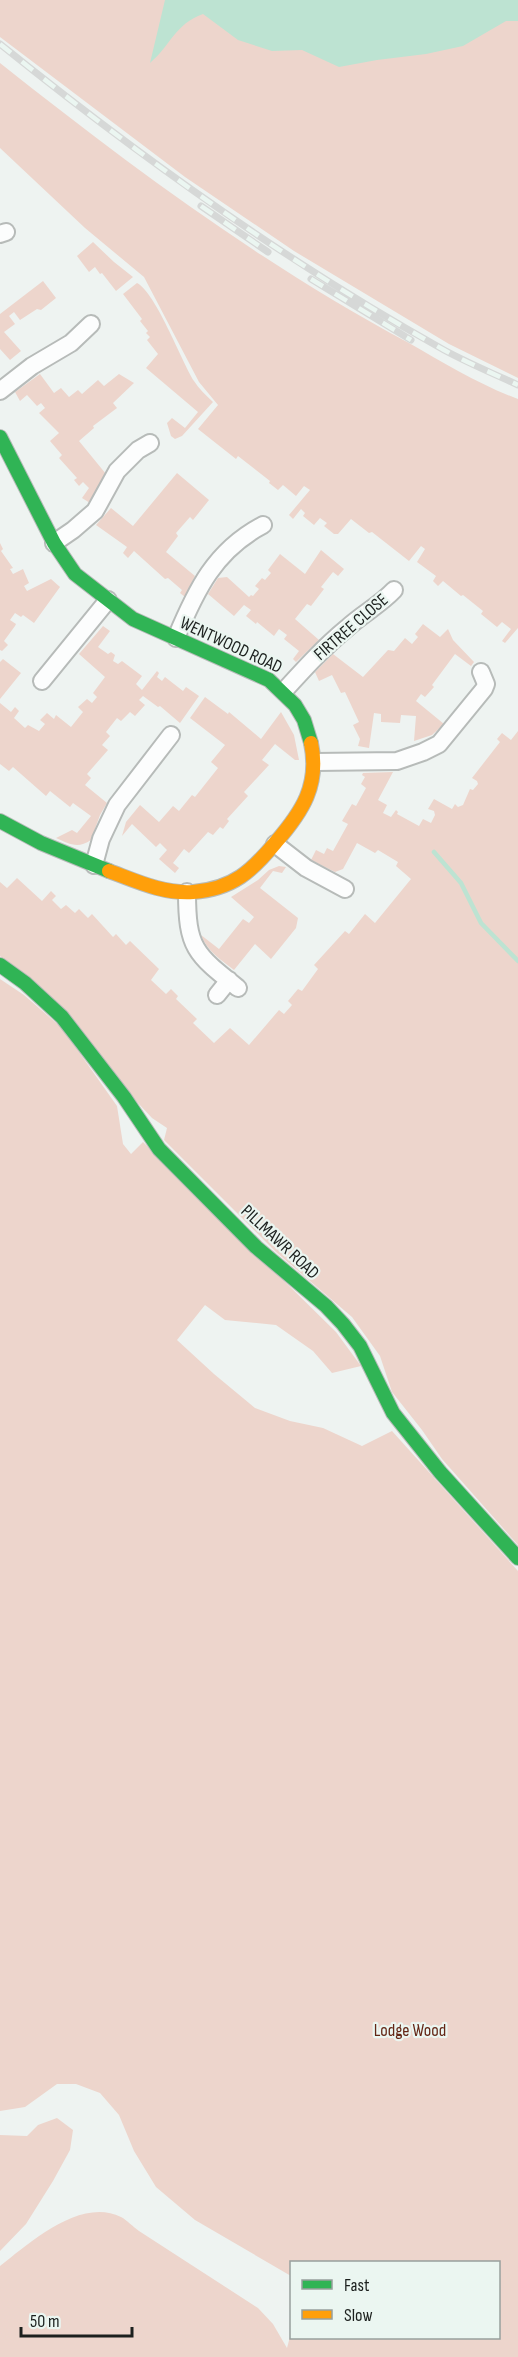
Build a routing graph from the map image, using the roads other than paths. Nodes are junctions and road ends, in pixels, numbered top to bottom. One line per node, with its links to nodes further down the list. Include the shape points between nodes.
1 (91, 324): 2 (street, via 71,343)
2 (0, 391)
3 (0, 437): 6 (street, WENTWOOD ROAD)
4 (150, 443): 6 (street, via 117,471 95,511)
5 (263, 525): 9 (street, via 211,567)
6 (54, 543): 8 (street, WENTWOOD ROAD, via 75,574)
7 (394, 590): 12 (street, FIRTREE CLOSE, via 333,640)
8 (108, 600): 9 (street, WENTWOOD ROAD, via 133,619); 11 (street)
9 (176, 638): 12 (street, WENTWOOD ROAD, via 269,680)
10 (481, 672): 14 (street, via 484,689 439,744 397,761)
11 (42, 681)
12 (284, 691): 14 (street, WENTWOOD ROAD, via 310,733)
13 (171, 735): 17 (street, via 117,805)
14 (316, 762): 16 (street, WENTWOOD ROAD, via 305,805)
15 (0, 821): 17 (street, WENTWOOD ROAD, via 26,837)
16 (275, 844): 18 (street); 19 (street, WENTWOOD ROAD, via 241,878)
17 (94, 865): 19 (street, WENTWOOD ROAD, via 159,889)
18 (345, 889)
19 (187, 892): 21 (street, via 187,915 196,951 233,984)
20 (0, 965): 22 (street, PILLMAWR ROAD, via 62,1017 159,1149 256,1246 343,1324 360,1346 393,1413)
21 (217, 995)
22 (518, 1558)

